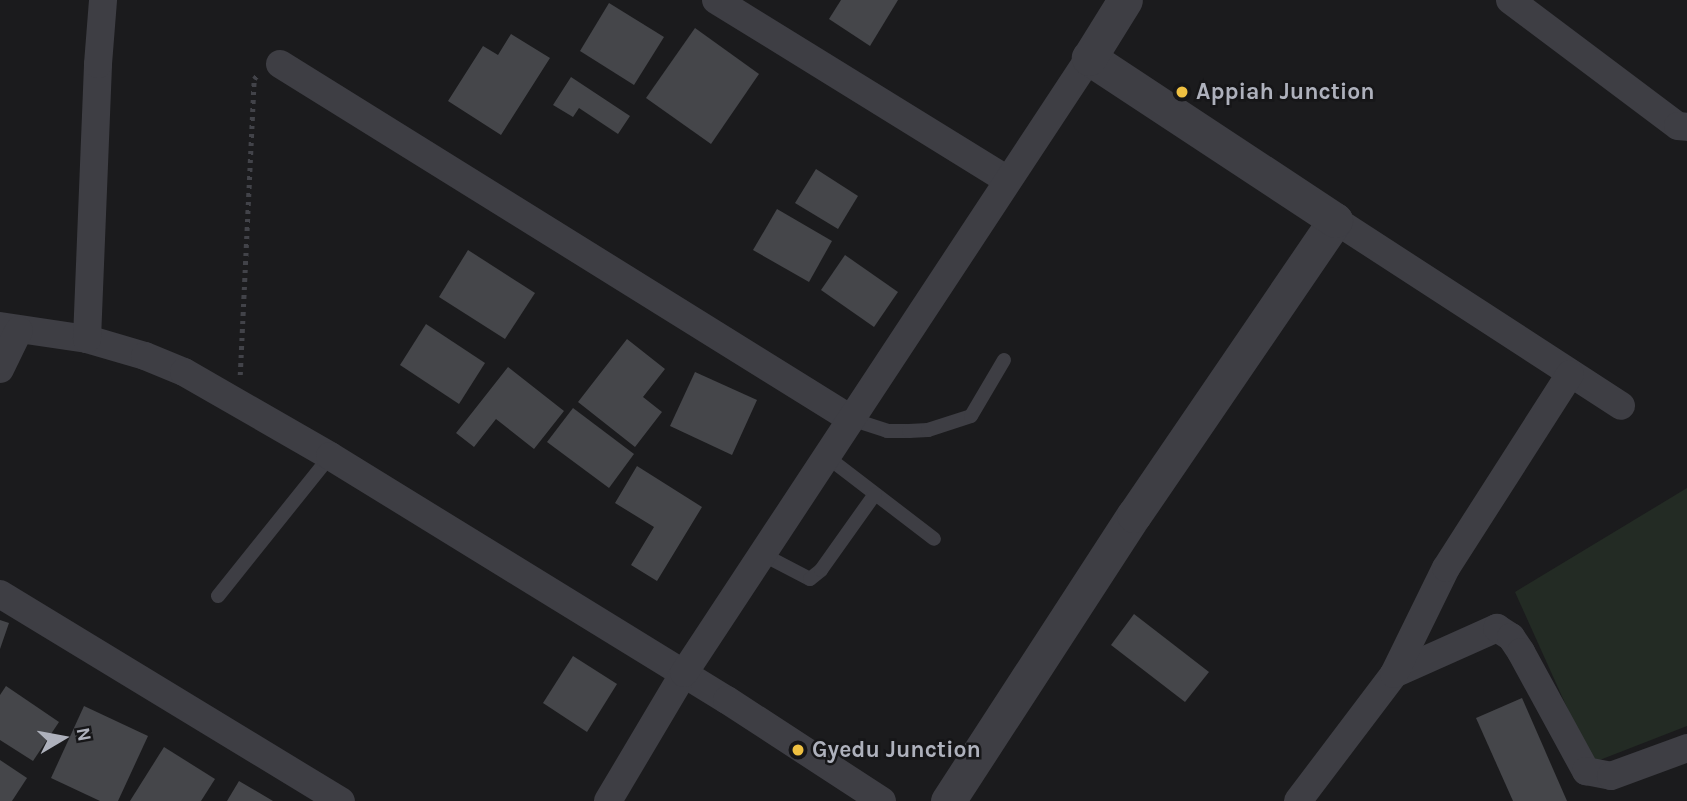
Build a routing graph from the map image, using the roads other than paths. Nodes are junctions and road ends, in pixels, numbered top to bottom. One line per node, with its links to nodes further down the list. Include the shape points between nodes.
1 (103, 0): 11 (street)
2 (716, 0): 8 (street)
3 (1125, 0): 5 (street)
4 (1510, 0): 7 (street, via 1678,126)
5 (1089, 58): 8 (street); 9 (street)
6 (280, 64): 16 (street)
7 (1687, 127)
8 (1008, 180): 16 (street)
9 (1335, 220): 14 (street); 30 (street, via 1134,515)
10 (10, 328): 11 (street); 13 (street)
11 (87, 339): 17 (street, via 184,372)
12 (1004, 360): 16 (lane, via 971,416 928,430 887,432)
13 (0, 369)
14 (1570, 374): 15 (street); 25 (street, via 1446,568)
15 (1621, 406)
16 (851, 419): 18 (street)
17 (330, 456): 23 (lane); 24 (street)
18 (826, 456): 19 (lane); 21 (street)
19 (875, 494): 20 (lane); 21 (lane, via 810,579)
20 (934, 539)
21 (762, 554): 24 (street)
22 (0, 594): 27 (street)
23 (218, 596)
24 (684, 673): 28 (street); 29 (street)
25 (1394, 674): 26 (street, via 1497,628 1511,637 1521,652 1586,771 1611,776); 31 (street)
26 (1687, 748)
27 (341, 801)
28 (608, 801)
29 (882, 801)
30 (948, 801)
31 (1298, 801)

